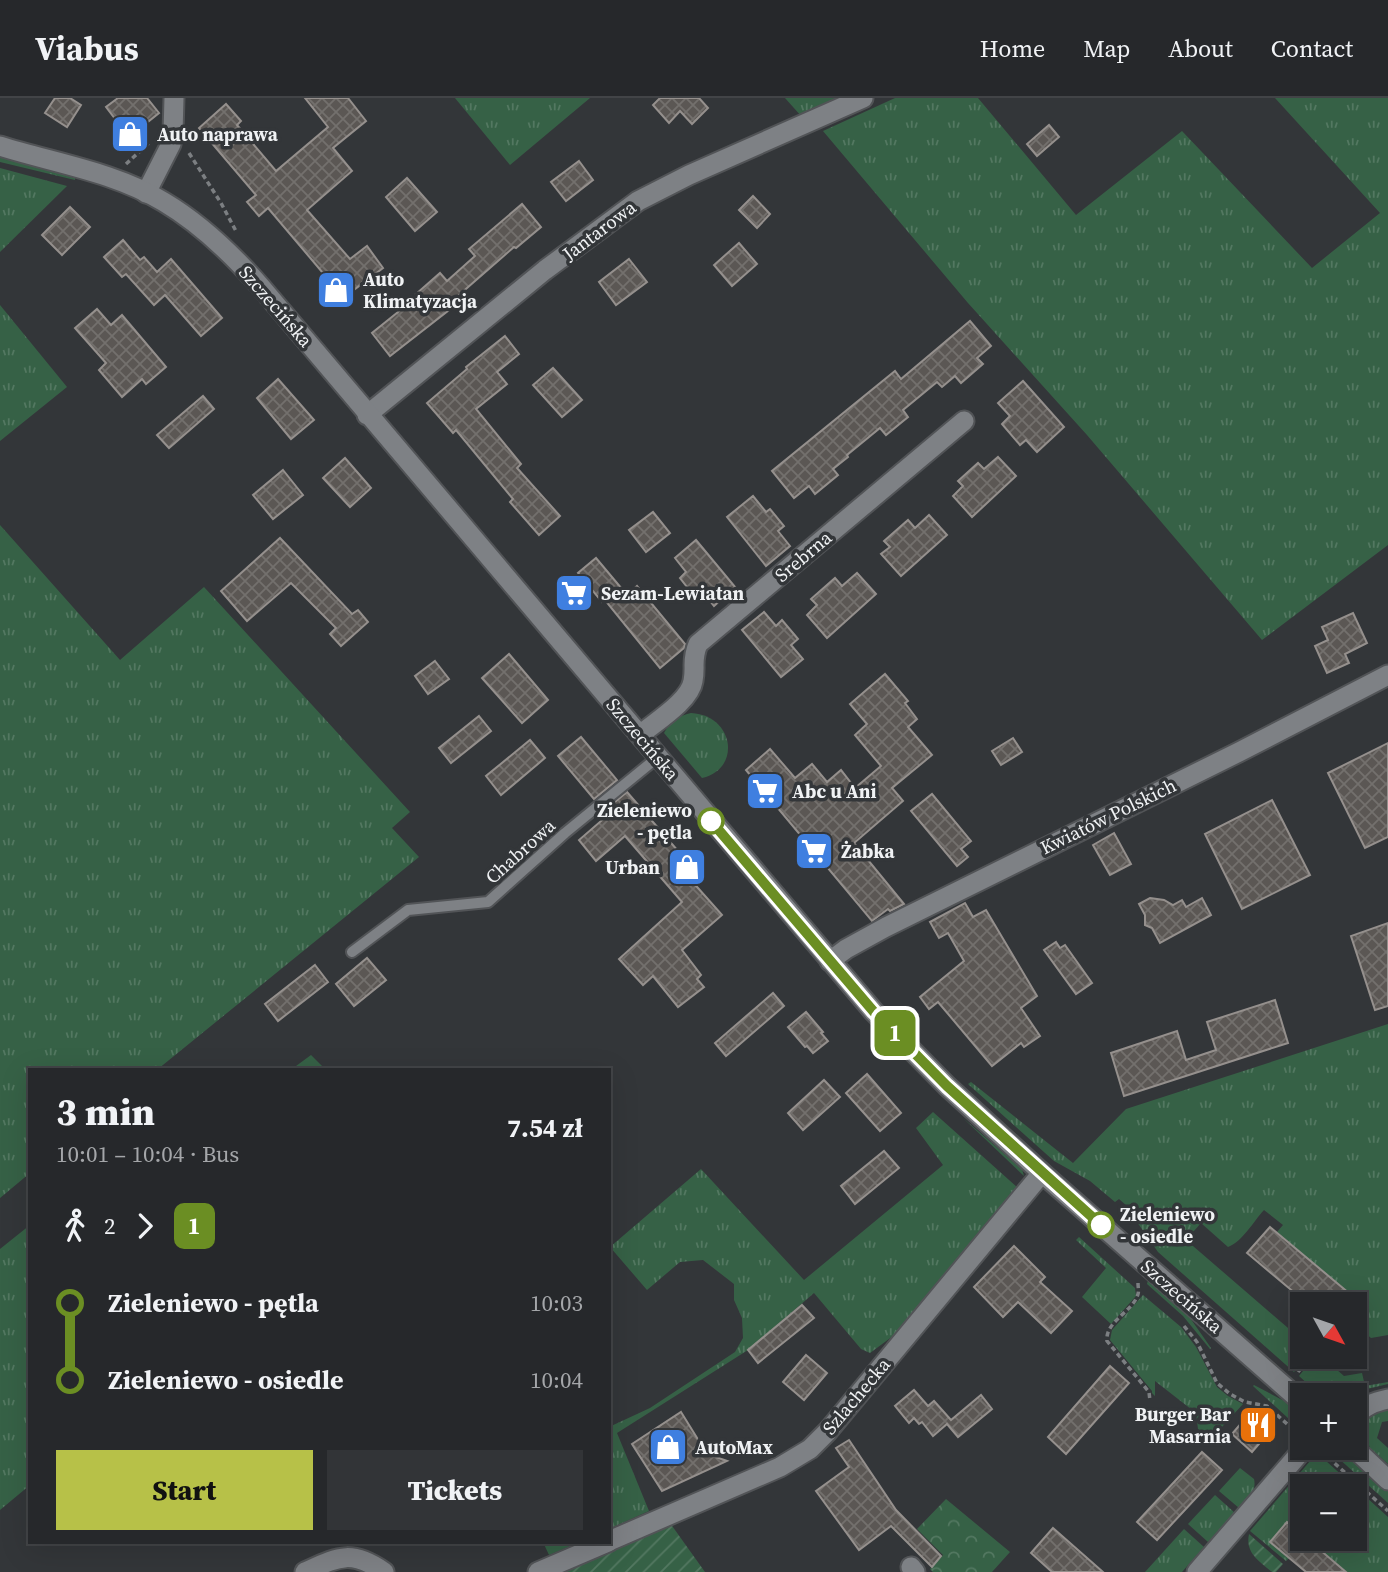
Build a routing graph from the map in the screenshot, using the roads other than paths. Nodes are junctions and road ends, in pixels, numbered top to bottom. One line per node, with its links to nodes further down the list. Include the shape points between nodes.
1 (174, 98): 4 (street, via 173,134)
2 (863, 98): 5 (street, Jantarowa, via 638,201)
3 (0, 146): 4 (street, Szczecińska)
4 (146, 192): 5 (street, Szczecińska, via 191,220 229,252)
5 (367, 415): 8 (street, Szczecińska)
6 (964, 421): 8 (street, Srebrna, via 698,644 688,695)
7 (1388, 675): 11 (street, Kwiatów Polskich, via 886,927)
8 (640, 735): 9 (street, Szczecińska)
9 (659, 757): 10 (lane, Chabrowa, via 488,902 408,910); 11 (street, Szczecińska)
10 (352, 952)
11 (830, 961): 12 (street, Szczecińska, via 947,1086)
12 (1042, 1173): 13 (street, Szczecińska); 19 (street, Szlachecka, via 810,1449 780,1467)
13 (1290, 1391)
14 (1388, 1399): 15 (street)
15 (1367, 1406)
16 (1294, 1460): 24 (street)
17 (1367, 1460): 18 (street)
18 (1388, 1479)
19 (611, 1540)
20 (601, 1544): 23 (street, Szlachecka)
21 (305, 1572): 22 (street, via 347,1556)
22 (384, 1572)
23 (538, 1572)
24 (1197, 1572)

